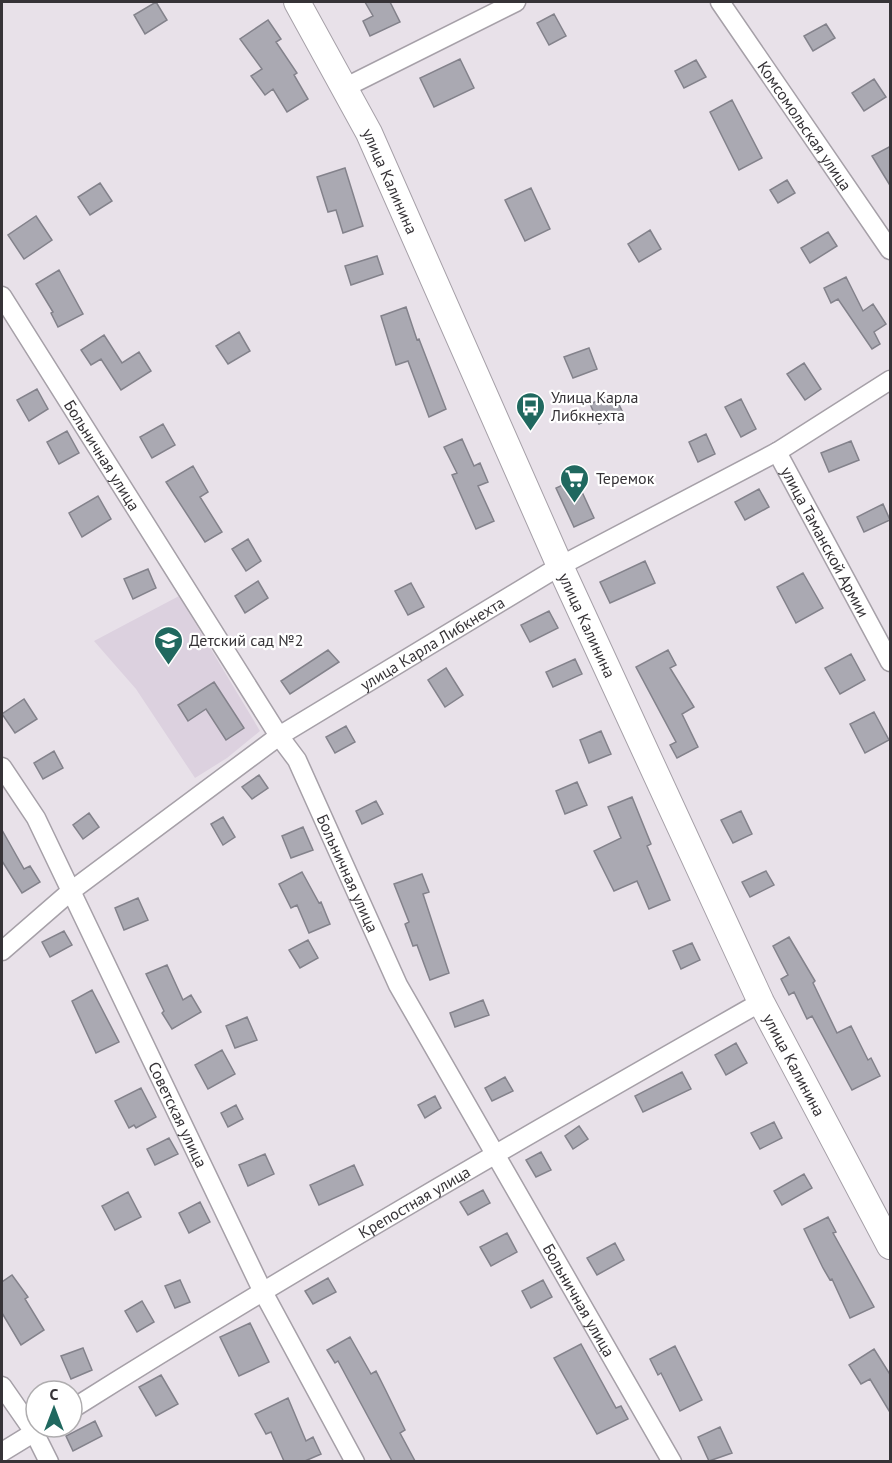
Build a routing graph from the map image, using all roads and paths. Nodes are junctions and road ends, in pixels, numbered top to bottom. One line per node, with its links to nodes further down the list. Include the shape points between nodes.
1 (297, 2): 4 (street, улица Калинина)
2 (516, 2): 4 (street)
3 (720, 2): 5 (street, Комсомольская улица)
4 (346, 87): 9 (street, улица Калинина)
5 (891, 250)
6 (2, 296): 11 (street, Больничная улица)
7 (891, 380): 8 (street, улица Карла Либкнехта)
8 (777, 452): 9 (street, улица Карла Либкнехта); 10 (street, улица Таманской Армии)
9 (560, 566): 11 (street, улица Карла Либкнехта); 15 (street, улица Калинина)
10 (891, 662)
11 (279, 736): 13 (street, улица Карла Либкнехта); 16 (street, Больничная улица, via 297,760 398,985)
12 (2, 767): 13 (street, Советская улица, via 36,818)
13 (71, 891): 14 (street, улица Карла Либкнехта); 18 (street, Советская улица)
14 (2, 951)
15 (761, 1002): 16 (street, Крепостная улица); 17 (street, улица Калинина)
16 (496, 1153): 18 (street, Крепостная улица); 27 (street, Больничная улица)
17 (891, 1246)
18 (262, 1290): 20 (street, Крепостная улица); 26 (street, Советская улица)
19 (2, 1386): 21 (street)
20 (84, 1401)
21 (24, 1412)
22 (24, 1439): 24 (street)
23 (42, 1439): 25 (street)
24 (2, 1452)
25 (50, 1461)
26 (355, 1461)
27 (672, 1461)

